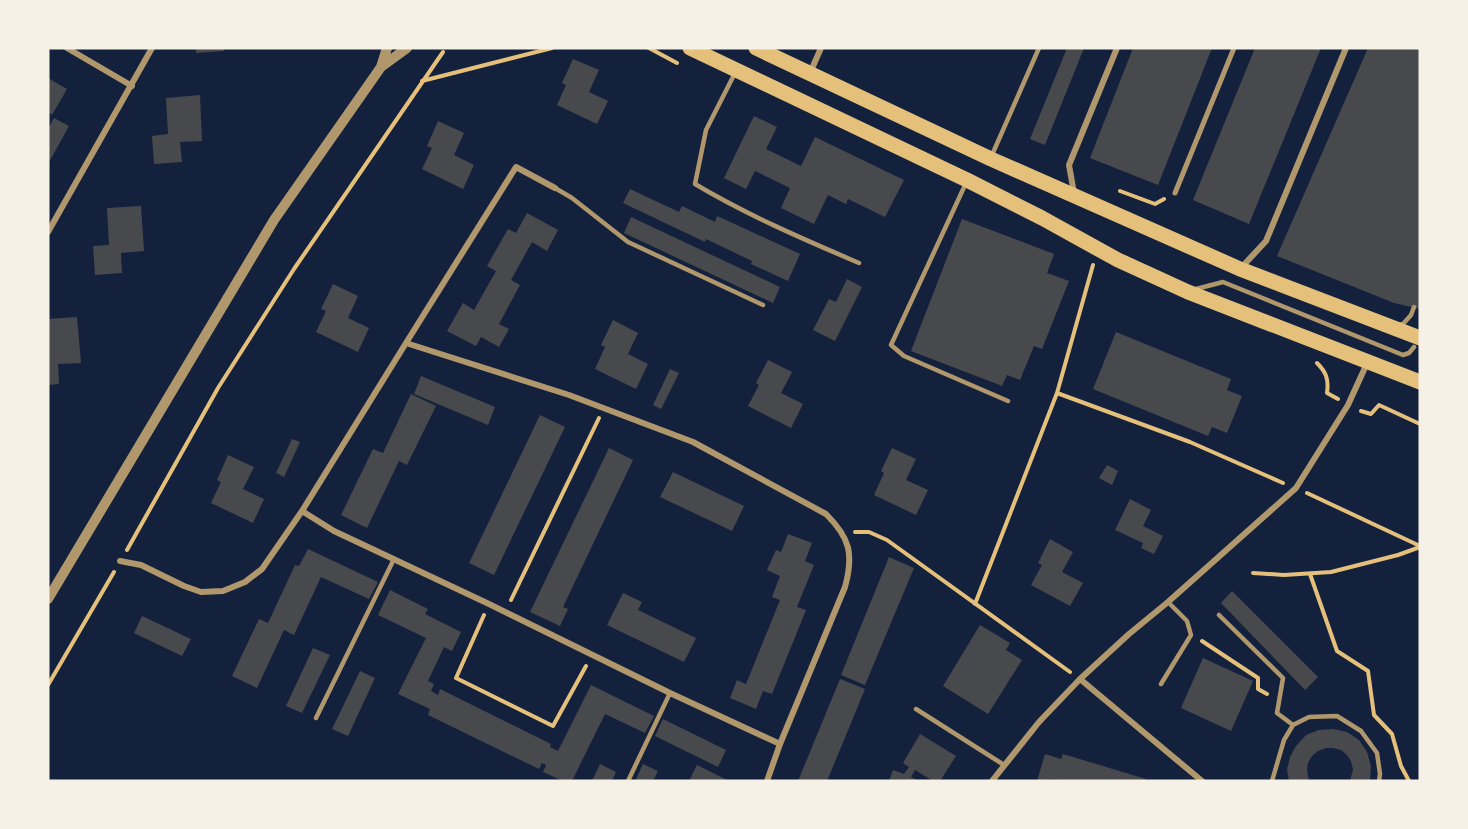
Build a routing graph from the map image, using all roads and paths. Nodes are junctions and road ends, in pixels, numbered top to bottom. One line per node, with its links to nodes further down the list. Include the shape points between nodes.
1 (67, 48): 18 (street)
2 (152, 48): 18 (street)
3 (387, 48): 14 (street)
4 (406, 48): 14 (street)
5 (552, 48): 17 (path)
6 (690, 48): 15 (main road)
7 (756, 48): 16 (main road)
8 (820, 48): 16 (street)
9 (1039, 48): 19 (lane)
10 (1117, 48): 24 (street, via 1068,165)
11 (1234, 48): 23 (street)
12 (1346, 48): 28 (street, via 1266,241)
13 (443, 52): 17 (path)
14 (381, 67): 50 (street, via 274,220)
15 (736, 70): 20 (main road); 27 (lane, via 706,130 695,184 728,204)
16 (810, 74): 19 (main road)
17 (422, 81): 47 (path, via 218,388)
18 (132, 86): 25 (street)
19 (991, 159): 24 (main road)
20 (967, 180): 29 (main road, via 1118,260); 38 (lane, via 891,345 904,357)
21 (555, 188): 30 (lane, via 628,242); 33 (street, via 516,167)
22 (1120, 191): 23 (path, via 1155,204)
23 (1175, 193)
24 (1075, 197): 28 (main road)
25 (48, 232)
26 (1095, 259): 37 (path)
27 (860, 263)
28 (1239, 269): 32 (main road)
29 (1188, 292): 34 (lane, via 1223,282 1403,355); 35 (main road)
30 (763, 305)
31 (1414, 307): 32 (lane, via 1404,324)
32 (1388, 326): 34 (main road)
33 (406, 343): 39 (street); 43 (street)
34 (1417, 343)
35 (1368, 362): 36 (main road); 42 (street, via 1348,405)
36 (1420, 382)
37 (1057, 393): 42 (path, via 1190,442); 53 (path)
38 (1008, 400)
39 (604, 407): 44 (street, via 693,442 810,504 826,514); 54 (path)
40 (1360, 411): 41 (path, via 1371,414 1379,405)
41 (1420, 424)
42 (1296, 488): 45 (path); 51 (street)
43 (302, 511): 46 (street); 47 (street, via 261,569 245,582 223,591 201,591 141,565)
44 (843, 537): 53 (path, via 857,531 887,540); 66 (street, via 850,559 845,586)
45 (1420, 547): 49 (path, via 1331,572)
46 (394, 560): 52 (street); 64 (lane)
47 (120, 561): 60 (path)
48 (1253, 573): 49 (path)
49 (1310, 574): 74 (path, via 1337,651 1368,671 1374,715 1392,735)
50 (48, 599)
51 (1168, 602): 56 (lane, via 1187,621); 58 (street)
52 (489, 604): 54 (street); 57 (path, via 456,678 553,726)
53 (975, 604): 58 (path)
54 (505, 612): 57 (street)
55 (1219, 615): 62 (lane, via 1283,678)
56 (1191, 634): 59 (lane); 62 (path, via 1258,678 1258,689)
57 (592, 655): 61 (street)
58 (1080, 679): 67 (street); 71 (street)
59 (1161, 684)
60 (48, 685)
61 (670, 693): 66 (street); 68 (lane)
62 (1278, 701): 65 (lane, via 1276,713)
63 (916, 709): 67 (lane)
64 (316, 718)
65 (1293, 725): 72 (lane, via 1284,740); 73 (lane, via 1309,717 1337,716 1361,731 1377,753)
66 (780, 744): 69 (street)
67 (1004, 765): 70 (street)
68 (628, 781)
69 (767, 781)
70 (992, 781)
71 (1202, 781)
72 (1272, 781)
73 (1379, 781)
74 (1409, 781)

